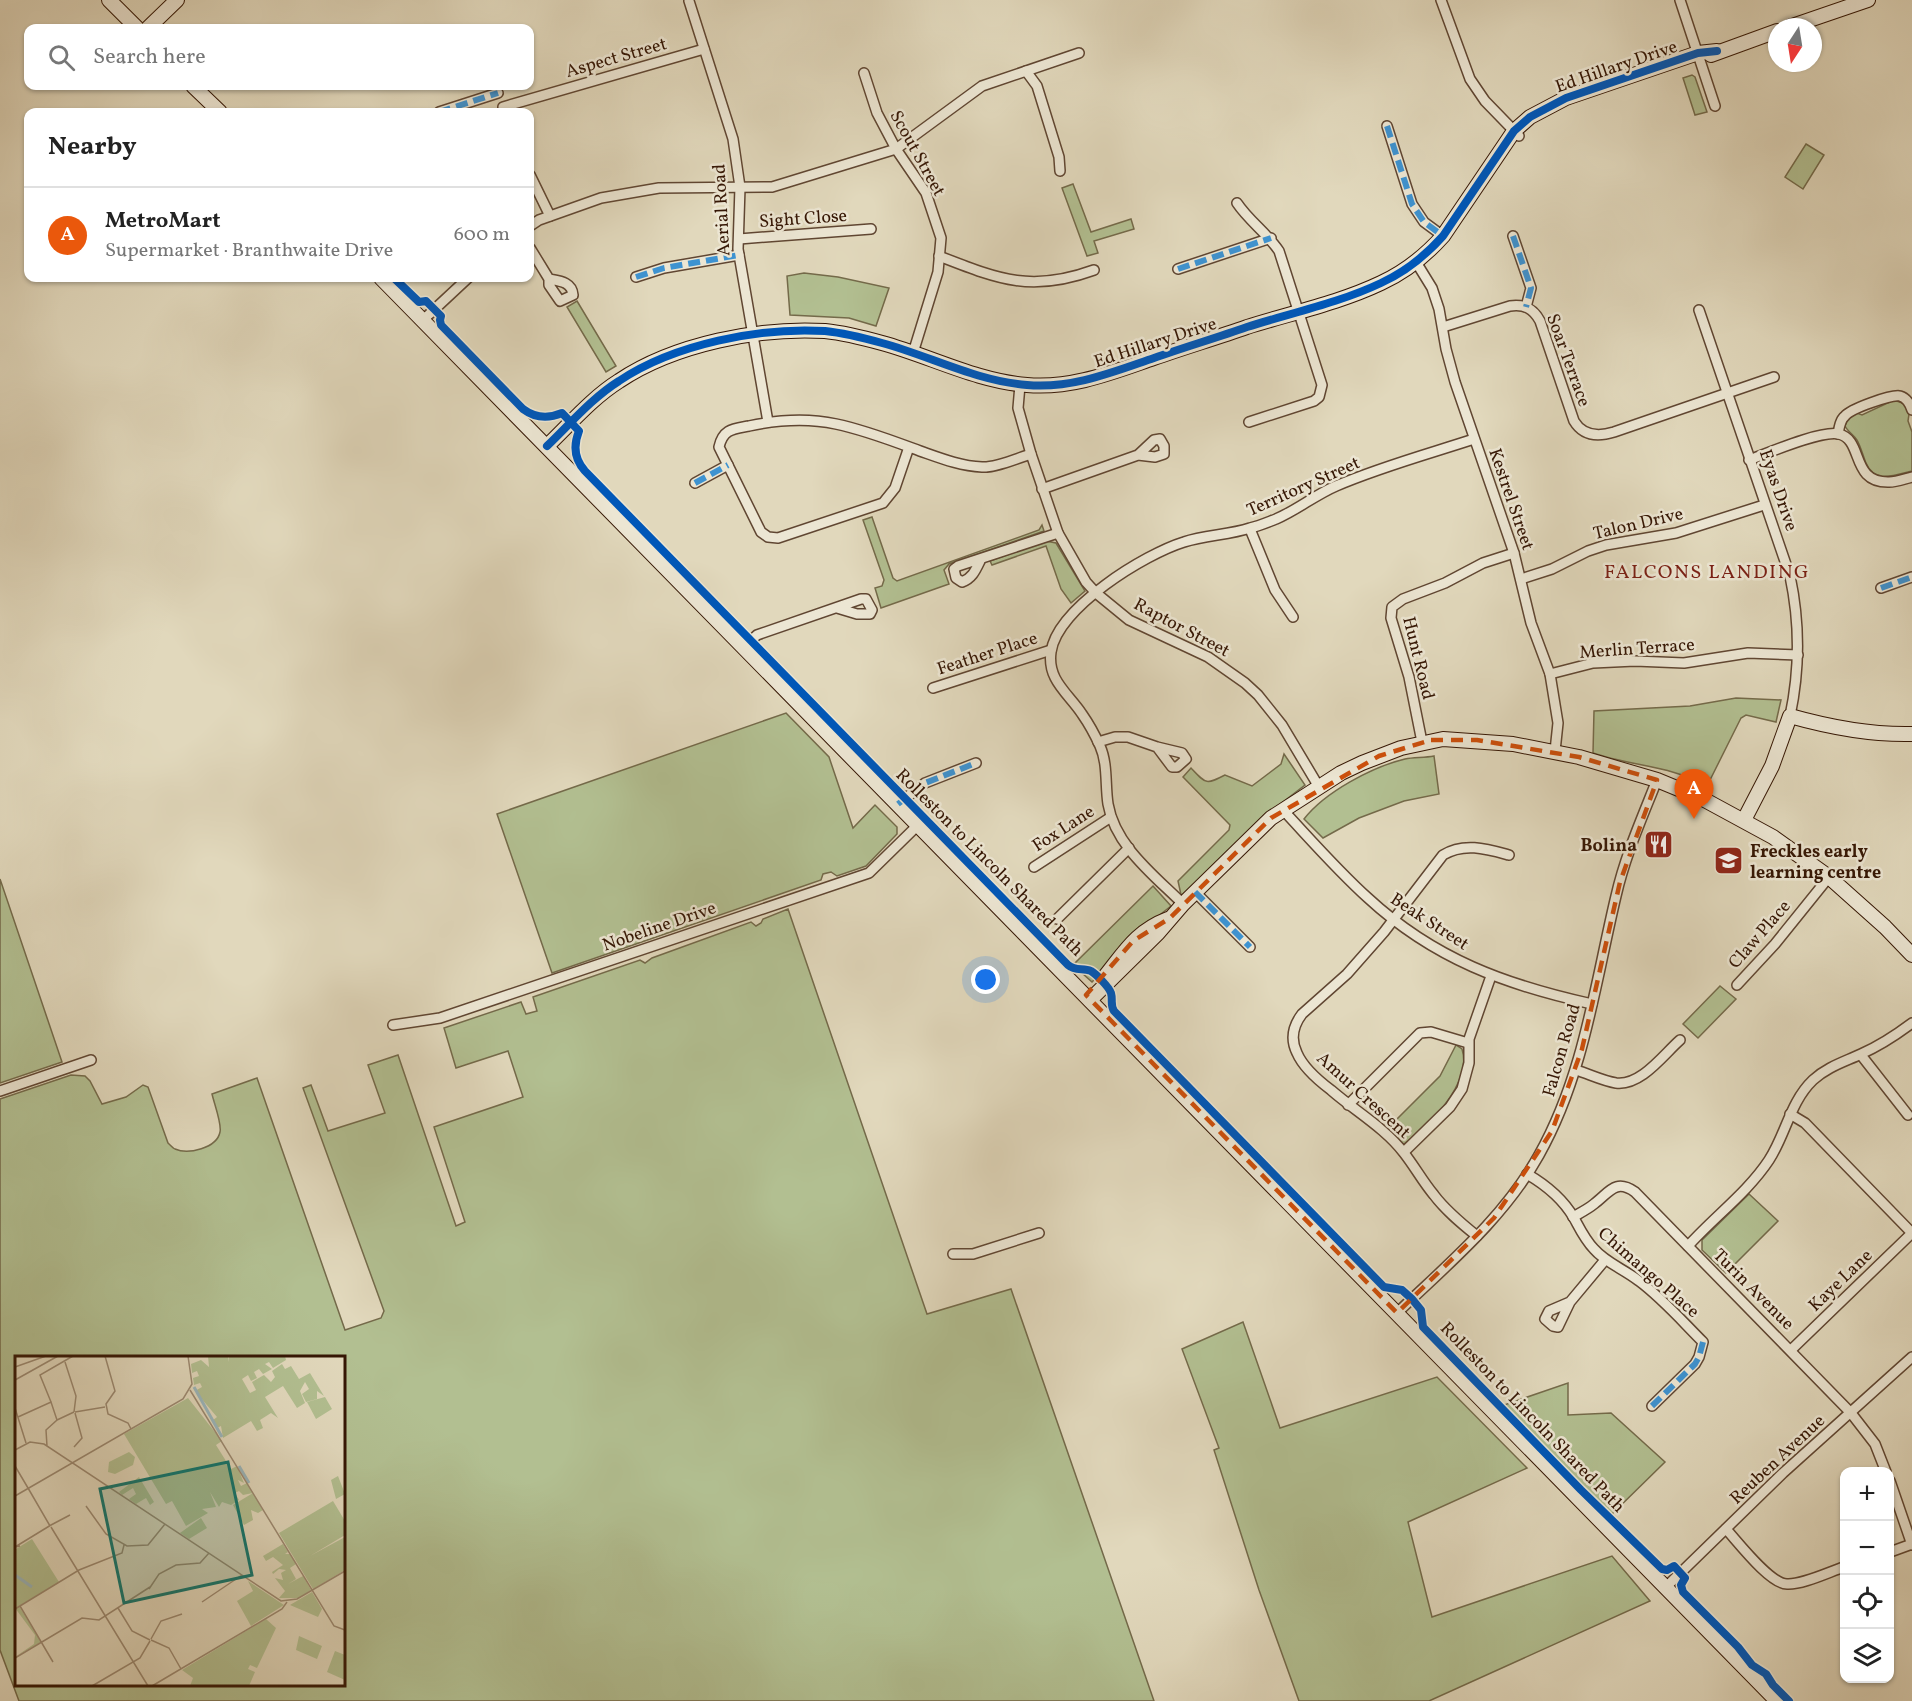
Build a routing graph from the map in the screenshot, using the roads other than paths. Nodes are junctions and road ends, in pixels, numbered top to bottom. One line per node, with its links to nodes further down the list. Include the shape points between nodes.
1 (109, 0): 8 (street)
2 (177, 0): 9 (street)
3 (1442, 0): 25 (street, via 1470,79)
4 (1680, 0): 13 (street)
5 (1868, 0): 7 (street)
6 (689, 1): 11 (street, Aerial Road)
7 (1815, 18)
8 (133, 24)
9 (152, 24)
10 (1768, 34): 13 (street, Ed Hillary Drive)
11 (704, 49): 23 (street, Aspect Street); 29 (street, Aerial Road, via 733,139)
12 (1080, 53): 14 (street)
13 (1699, 57): 19 (street); 25 (street, Ed Hillary Drive, via 1569,106)
14 (1026, 71): 26 (street, via 982,86); 27 (street, via 1037,86)
15 (864, 73): 26 (street, Scout Street, via 877,113)
16 (197, 90): 20 (street)
17 (494, 90): 21 (street)
18 (497, 90): 22 (street)
19 (1715, 106)
20 (216, 108)
21 (449, 108)
22 (503, 108)
23 (511, 108)
24 (1387, 126): 34 (street, via 1412,204 1424,222)
25 (1516, 133): 34 (street, Ed Hillary Drive)
26 (896, 149): 29 (street, via 772,187); 40 (street, Scout Street, via 926,193 941,238)
27 (1060, 171)
28 (534, 183): 31 (street)
29 (740, 187): 31 (street, via 660,188 601,198); 37 (street, Aerial Road)
30 (1237, 203): 36 (street)
31 (550, 216): 32 (street)
32 (534, 223)
33 (871, 230): 37 (street, Sight Close)
34 (1443, 236): 41 (street, Ed Hillary Drive)
35 (1513, 236): 48 (street, via 1531,288)
36 (1271, 238): 42 (street); 50 (street, via 1284,262)
37 (739, 239): 39 (street, Aerial Road)
38 (534, 255): 45 (street)
39 (739, 255): 44 (street); 53 (street, Aerial Road)
40 (939, 256): 43 (street, via 993,277 1039,283 1070,279); 54 (street, Scout Street, via 938,272)
41 (1416, 262): 50 (street, Ed Hillary Drive, via 1382,283); 52 (street, Kestrel Street, via 1432,288)
42 (1178, 269)
43 (1094, 270)
44 (636, 277)
45 (549, 279)
46 (385, 282): 51 (street)
47 (464, 282): 51 (street)
48 (1526, 307): 52 (street, Soar Terrace, via 1510,306); 57 (street, Soar Terrace, via 1540,321 1574,421 1584,431 1605,435)
49 (1699, 310): 57 (street, Eyas Drive)
50 (1299, 311): 56 (street, Ed Hillary Drive, via 1094,379 1050,386); 60 (street, via 1322,392 1314,401)
51 (423, 320): 63 (street)
52 (1443, 327): 62 (street, Kestrel Street, via 1448,357)
53 (753, 335): 54 (street, Ed Hillary Drive, via 826,332); 59 (street, Aerial Road); 63 (street, Ed Hillary Drive, via 710,342 668,356 619,380)
54 (913, 353): 56 (street, Ed Hillary Drive)
55 (1774, 377): 57 (street, Soar Terrace)
56 (1020, 385): 65 (street, Raptor Street, via 1018,408)
57 (1727, 394): 67 (street, Eyas Drive)
58 (1912, 410): 61 (street, via 1903,397 1894,396 1848,412)
59 (768, 422): 64 (street, via 804,420 836,424); 68 (street, via 729,430 721,438 719,447)
60 (1249, 422)
61 (1838, 434): 67 (street, via 1823,434); 69 (street, via 1851,442 1859,465 1870,478 1889,482)
62 (1474, 439): 73 (street, Territory Street, via 1337,486); 75 (street, Kestrel Street)
63 (547, 447): 83 (street)
64 (909, 447): 65 (street, via 961,465 985,468); 68 (street, via 895,488 883,503 778,538 761,532)
65 (1031, 454): 71 (street, Raptor Street)
66 (1138, 455): 71 (street)
67 (1749, 460): 72 (street, Eyas Drive)
68 (728, 465): 70 (street)
69 (1912, 477)
70 (695, 483)
71 (1042, 489): 74 (street, Raptor Street)
72 (1764, 505): 78 (street, Talon Drive, via 1668,535 1606,545); 85 (street, Eyas Drive, via 1790,576)
73 (1250, 529): 80 (street, Territory Street, via 1194,539 1162,550); 82 (street, via 1275,590)
74 (1058, 533): 76 (street); 80 (street, Raptor Street, via 1075,566)
75 (1514, 553): 78 (street, Kestrel Street); 91 (street, Hunt Road, via 1483,563 1392,607 1391,618 1409,677)
76 (981, 559)
77 (1912, 577): 79 (street)
78 (1521, 579): 86 (street, Kestrel Street, via 1524,602)
79 (1881, 588)
80 (1096, 593): 84 (street, Territory Street, via 1066,622); 96 (street, Raptor Street, via 1136,624 1208,657 1245,683 1282,725)
81 (837, 608): 83 (street, via 757,635)
82 (1293, 616)
83 (744, 647): 97 (street)
84 (1051, 650): 87 (street, Feather Place); 90 (street, via 1058,685 1083,715)
85 (1798, 655): 86 (street, Merlin Terrace, via 1748,653 1684,663 1593,663); 88 (street, Eyas Drive)
86 (1550, 674): 93 (street, Kestrel Street, via 1558,723)
87 (933, 688)
88 (1790, 716): 89 (street, via 1850,729); 100 (street, Eyas Drive, via 1772,766)
89 (1912, 734)
90 (1098, 742): 92 (street, via 1128,737); 99 (street)
91 (1422, 742): 93 (street, via 1477,740); 96 (street, via 1362,762)
92 (1157, 747)
93 (1555, 751): 95 (street)
94 (976, 763): 97 (street, via 925,783)
95 (1657, 780): 100 (street); 115 (street, Falcon Road, via 1620,882)
96 (1319, 787): 98 (street)
97 (898, 804): 101 (street)
98 (1282, 810): 106 (street); 109 (street, Beak Street, via 1349,880)
99 (1111, 817): 102 (street); 104 (street, Fox Lane)
100 (1744, 820): 105 (street)
101 (918, 825): 114 (street); 117 (street, Nobeline Drive, via 869,873 440,1018)
102 (1129, 848): 107 (street); 108 (street)
103 (1509, 855): 109 (street, via 1474,847 1451,850)
104 (1034, 867)
105 (1829, 877): 111 (street); 113 (street, Claw Place)
106 (1195, 892): 107 (street); 110 (street)
107 (1183, 904): 114 (street, via 1158,933)
108 (1057, 919)
109 (1393, 919): 112 (street, Beak Street, via 1450,956); 124 (street, Amur Crescent, via 1347,974 1302,1014 1294,1028 1294,1047 1302,1061)
110 (1250, 947)
111 (1912, 955)
112 (1491, 976): 115 (street, Beak Street); 119 (street)
113 (1737, 985)
114 (1088, 998): 137 (street)
115 (1592, 1004): 122 (street, Falcon Road)
116 (1912, 1023): 120 (street)
117 (393, 1024)
118 (1680, 1040): 122 (street, via 1632,1082 1614,1083)
119 (1468, 1043): 124 (street, via 1431,1032 1420,1033); 127 (street, via 1469,1063 1462,1089 1450,1107)
120 (1861, 1054): 125 (street, via 1815,1078); 126 (street)
121 (91, 1060): 123 (street)
122 (1576, 1070): 128 (street, Falcon Road, via 1552,1131)
123 (0, 1091)
124 (1348, 1105): 127 (street, Amur Crescent)
125 (1790, 1114): 131 (street, via 1806,1123); 133 (street, via 1765,1166)
126 (1908, 1115)
127 (1404, 1152): 132 (street, Amur Crescent, via 1435,1197)
128 (1527, 1174): 129 (street, Chimango Place, via 1555,1194); 132 (street, Falcon Road)
129 (1573, 1217): 133 (street, Turin Avenue, via 1611,1189 1625,1186); 135 (street, Chimango Place, via 1585,1239)
130 (1039, 1233): 134 (street, via 973,1254)
131 (1912, 1233): 138 (street, Kaye Lane)
132 (1477, 1236): 137 (street, Falcon Road)
133 (1688, 1246): 138 (street, Turin Avenue)
134 (953, 1254)
135 (1605, 1260): 136 (street); 140 (street, Chimango Place, via 1651,1290 1703,1342 1695,1364)
136 (1570, 1302)
137 (1397, 1313): 148 (street)
138 (1791, 1350): 141 (street, Turin Avenue)
139 (1912, 1358): 141 (street, Reuben Avenue)
140 (1652, 1406)
141 (1851, 1413): 142 (street, Turin Avenue, via 1875,1444); 144 (street, Reuben Avenue)
142 (1884, 1467)
143 (1894, 1492): 145 (street)
144 (1726, 1529): 147 (street, via 1782,1584); 148 (street, Reuben Avenue)
145 (1912, 1544): 146 (street)
146 (1894, 1551)
147 (1840, 1569)
148 (1666, 1587): 149 (street)
149 (1777, 1701)

